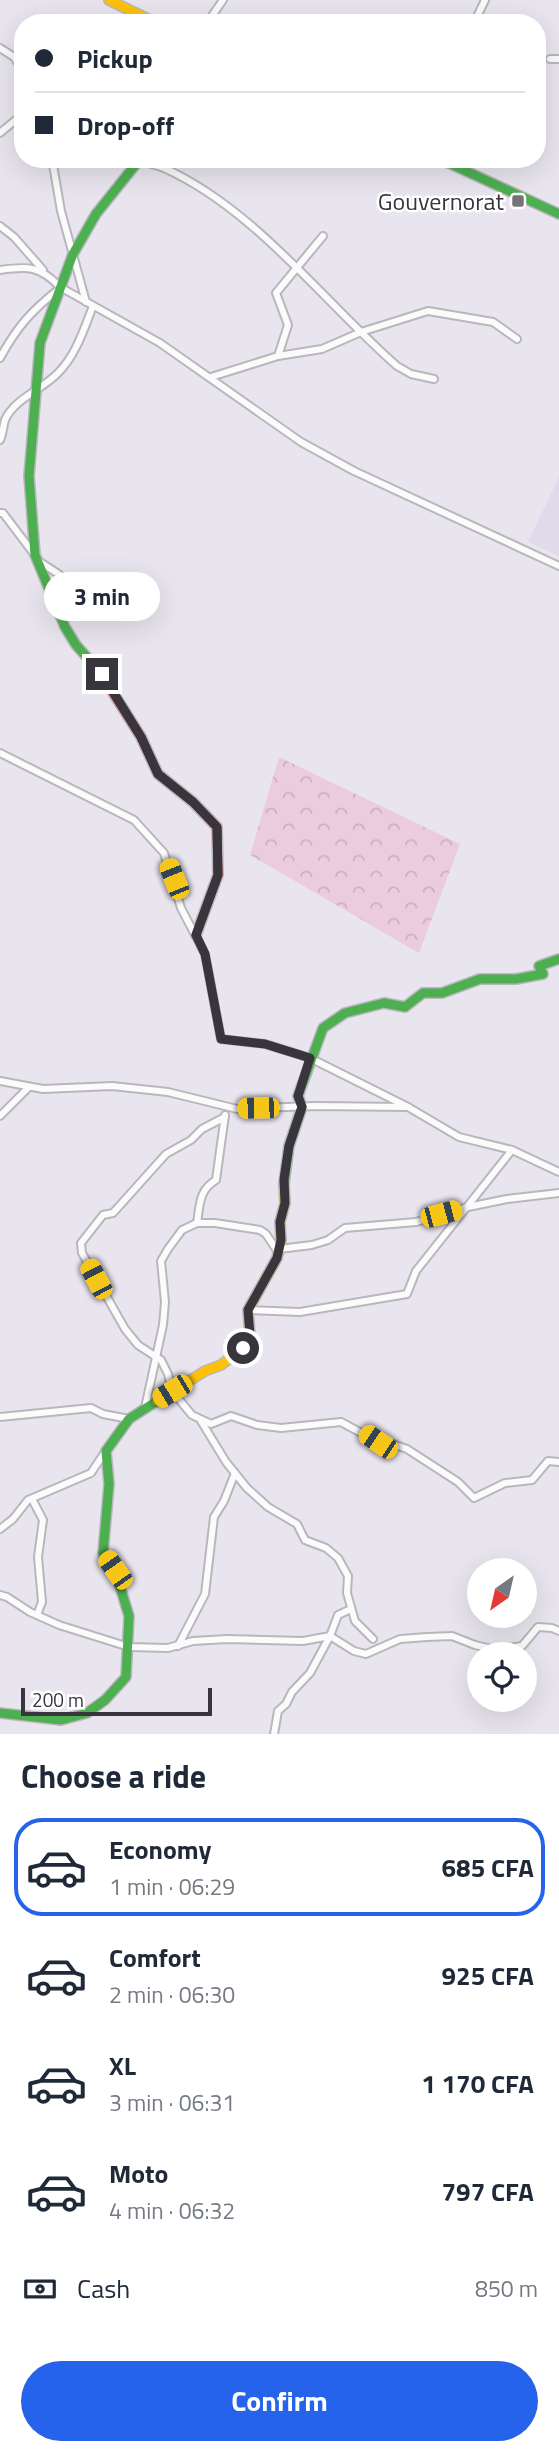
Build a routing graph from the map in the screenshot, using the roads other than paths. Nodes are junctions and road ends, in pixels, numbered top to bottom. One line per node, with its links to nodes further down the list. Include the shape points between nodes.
1 (109, 0): 2 (street)
2 (138, 14)
3 (550, 59): 4 (street)
4 (559, 59)
5 (14, 121): 6 (street)
6 (0, 133)
7 (53, 168): 14 (street)
8 (131, 168): 14 (street)
9 (165, 168): 15 (street, via 247,223)
10 (459, 168): 11 (street)
11 (559, 214)
12 (0, 226): 17 (street)
13 (323, 236): 15 (street)
14 (73, 254): 18 (street); 19 (street)
15 (296, 269): 21 (street); 23 (street, via 276,293 288,325)
16 (0, 270): 17 (street, via 23,266)
17 (47, 274): 18 (street)
18 (60, 287): 19 (street); 24 (street, via 39,303 11,337); 27 (street, via 40,343)
19 (86, 302): 20 (street)
20 (93, 306): 25 (street); 27 (street, via 70,360)
21 (361, 332): 22 (street, via 428,311 493,321); 23 (street, via 322,349); 26 (street, via 397,366)
22 (517, 339)
23 (278, 356): 25 (street)
24 (0, 359)
25 (211, 377): 32 (street, via 301,442)
26 (434, 379)
27 (34, 392): 28 (street, via 6,419); 31 (street, via 29,476)
28 (1, 440): 29 (street)
29 (0, 447)
30 (0, 513): 31 (street)
31 (35, 555): 33 (street, via 70,586); 35 (street, via 65,627 102,674 158,774 217,827 218,875)
32 (559, 566)
33 (81, 614)
34 (0, 753): 35 (street, via 134,820 164,853 181,908)
35 (196, 935): 37 (street, via 205,954 221,1039 265,1044)
36 (559, 959): 37 (street, via 539,966 543,974 480,979 442,993 423,993 405,1007 384,1003 345,1013 323,1028)
37 (310, 1058): 41 (street, via 298,1096); 42 (street)
38 (0, 1081): 39 (street)
39 (29, 1087): 40 (street, via 112,1086 168,1092); 43 (street)
40 (226, 1106): 41 (street); 44 (street)
41 (302, 1107): 42 (street); 50 (street, via 289,1146)
42 (408, 1107): 45 (street, via 459,1137)
43 (0, 1116)
44 (225, 1116): 49 (street, via 216,1180 201,1193); 52 (street, via 166,1154 81,1243 82,1253 125,1329)
45 (512, 1150): 46 (street); 48 (street)
46 (559, 1172)
47 (559, 1194): 48 (street)
48 (468, 1207): 50 (street, via 416,1222 345,1228 328,1240); 51 (street, via 416,1271 407,1294 300,1312)
49 (197, 1223): 50 (street, via 260,1230); 52 (street, via 182,1230 161,1261 165,1302)
50 (279, 1250): 51 (street)
51 (248, 1310): 53 (street, via 250,1335 243,1348)
52 (155, 1357): 53 (street, via 161,1360); 54 (street)
53 (172, 1391): 54 (street); 57 (street)
54 (145, 1408): 56 (street)
55 (0, 1417): 56 (street, via 91,1408)
56 (129, 1419): 58 (street)
57 (200, 1419): 59 (street, via 211,1424 231,1416 281,1428 341,1422 378,1442 407,1449 474,1497 505,1483 532,1480 548,1461); 60 (street)
58 (106, 1451): 61 (street, via 91,1473); 70 (street, via 103,1553 115,1570 129,1616)
59 (559, 1462)
60 (234, 1473): 64 (street, via 268,1507 297,1524 305,1540 338,1558 348,1576 346,1593); 69 (street, via 214,1517 205,1594)
61 (32, 1499): 62 (street); 65 (street, via 43,1520 38,1557 42,1602)
62 (0, 1529)
63 (0, 1595): 65 (street)
64 (351, 1609): 67 (street, via 338,1615); 68 (street, via 355,1621)
65 (37, 1615): 70 (street)
66 (559, 1631): 67 (street, via 538,1627 522,1646 495,1650 452,1636 400,1639 366,1654)
67 (330, 1636): 69 (street, via 303,1641 193,1641); 72 (street, via 310,1673 278,1710)
68 (373, 1639)
69 (178, 1646): 70 (street)
70 (129, 1647): 71 (street, via 126,1676 87,1713 61,1720)
71 (0, 1713)
72 (274, 1734)

